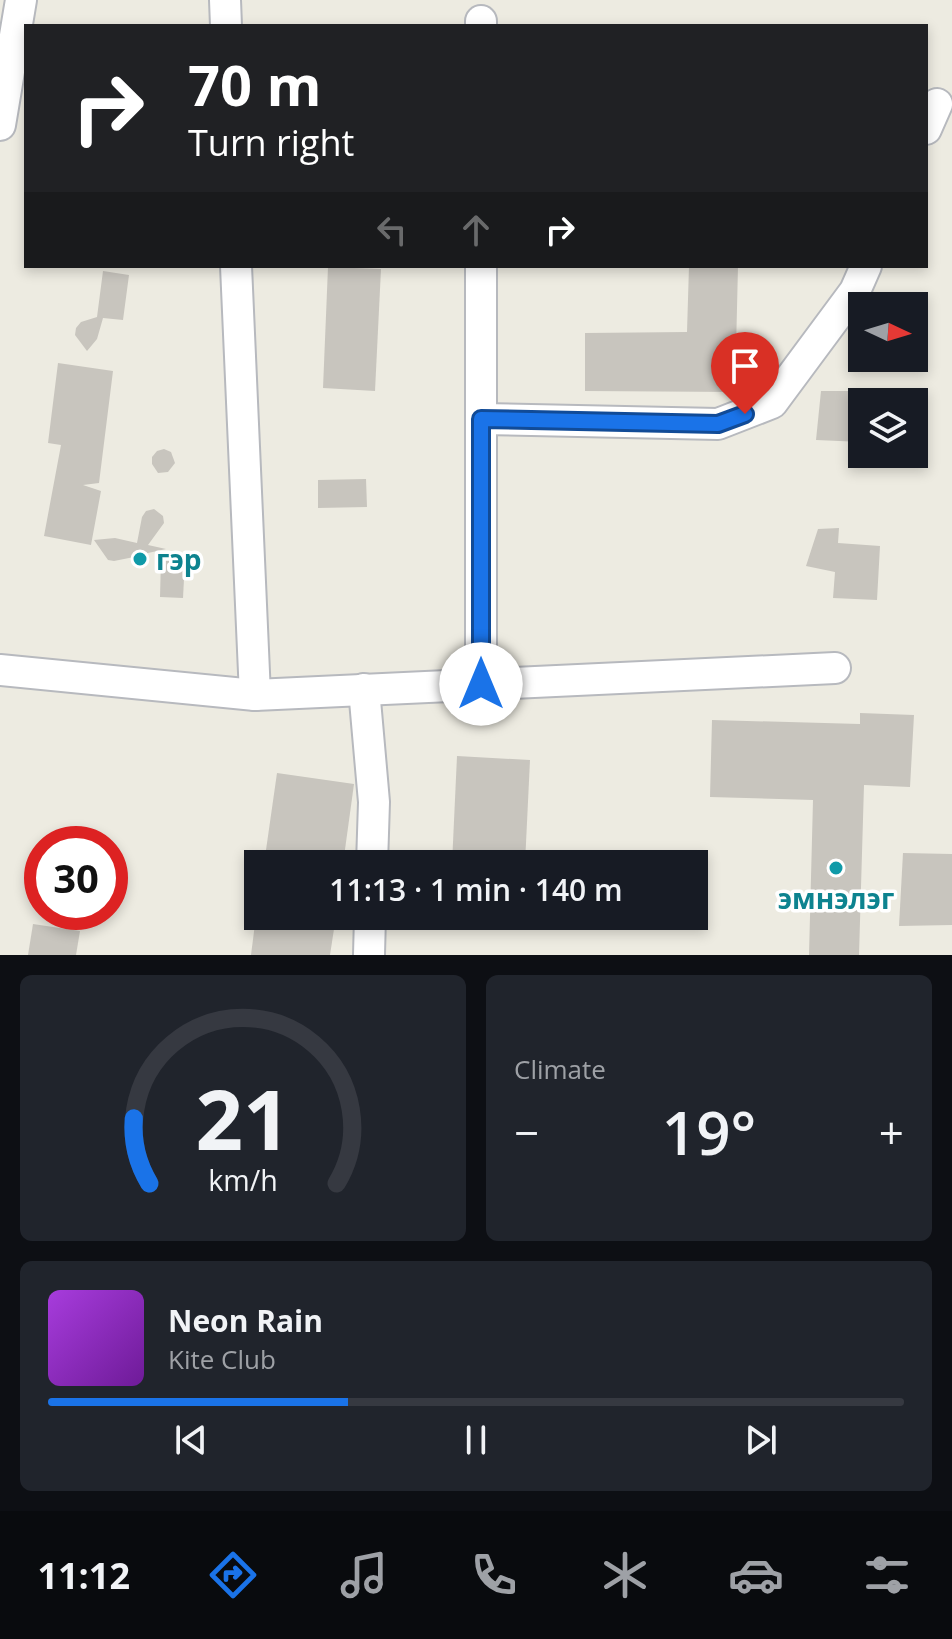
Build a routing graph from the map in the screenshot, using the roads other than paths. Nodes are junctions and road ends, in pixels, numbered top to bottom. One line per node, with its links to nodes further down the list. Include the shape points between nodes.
1 (21, 0): 4 (street)
2 (225, 0): 3 (street)
3 (226, 24)
4 (0, 125)
5 (236, 268): 13 (street)
6 (481, 268): 8 (street)
7 (865, 268): 8 (street, via 855,291 772,403 718,424)
8 (481, 419): 11 (street)
9 (835, 668): 11 (street)
10 (0, 670): 13 (street)
11 (481, 684): 12 (street)
12 (364, 689): 13 (street); 14 (street, via 374,802)
13 (255, 695)
14 (372, 850)
15 (370, 930): 16 (street)
16 (369, 955)

